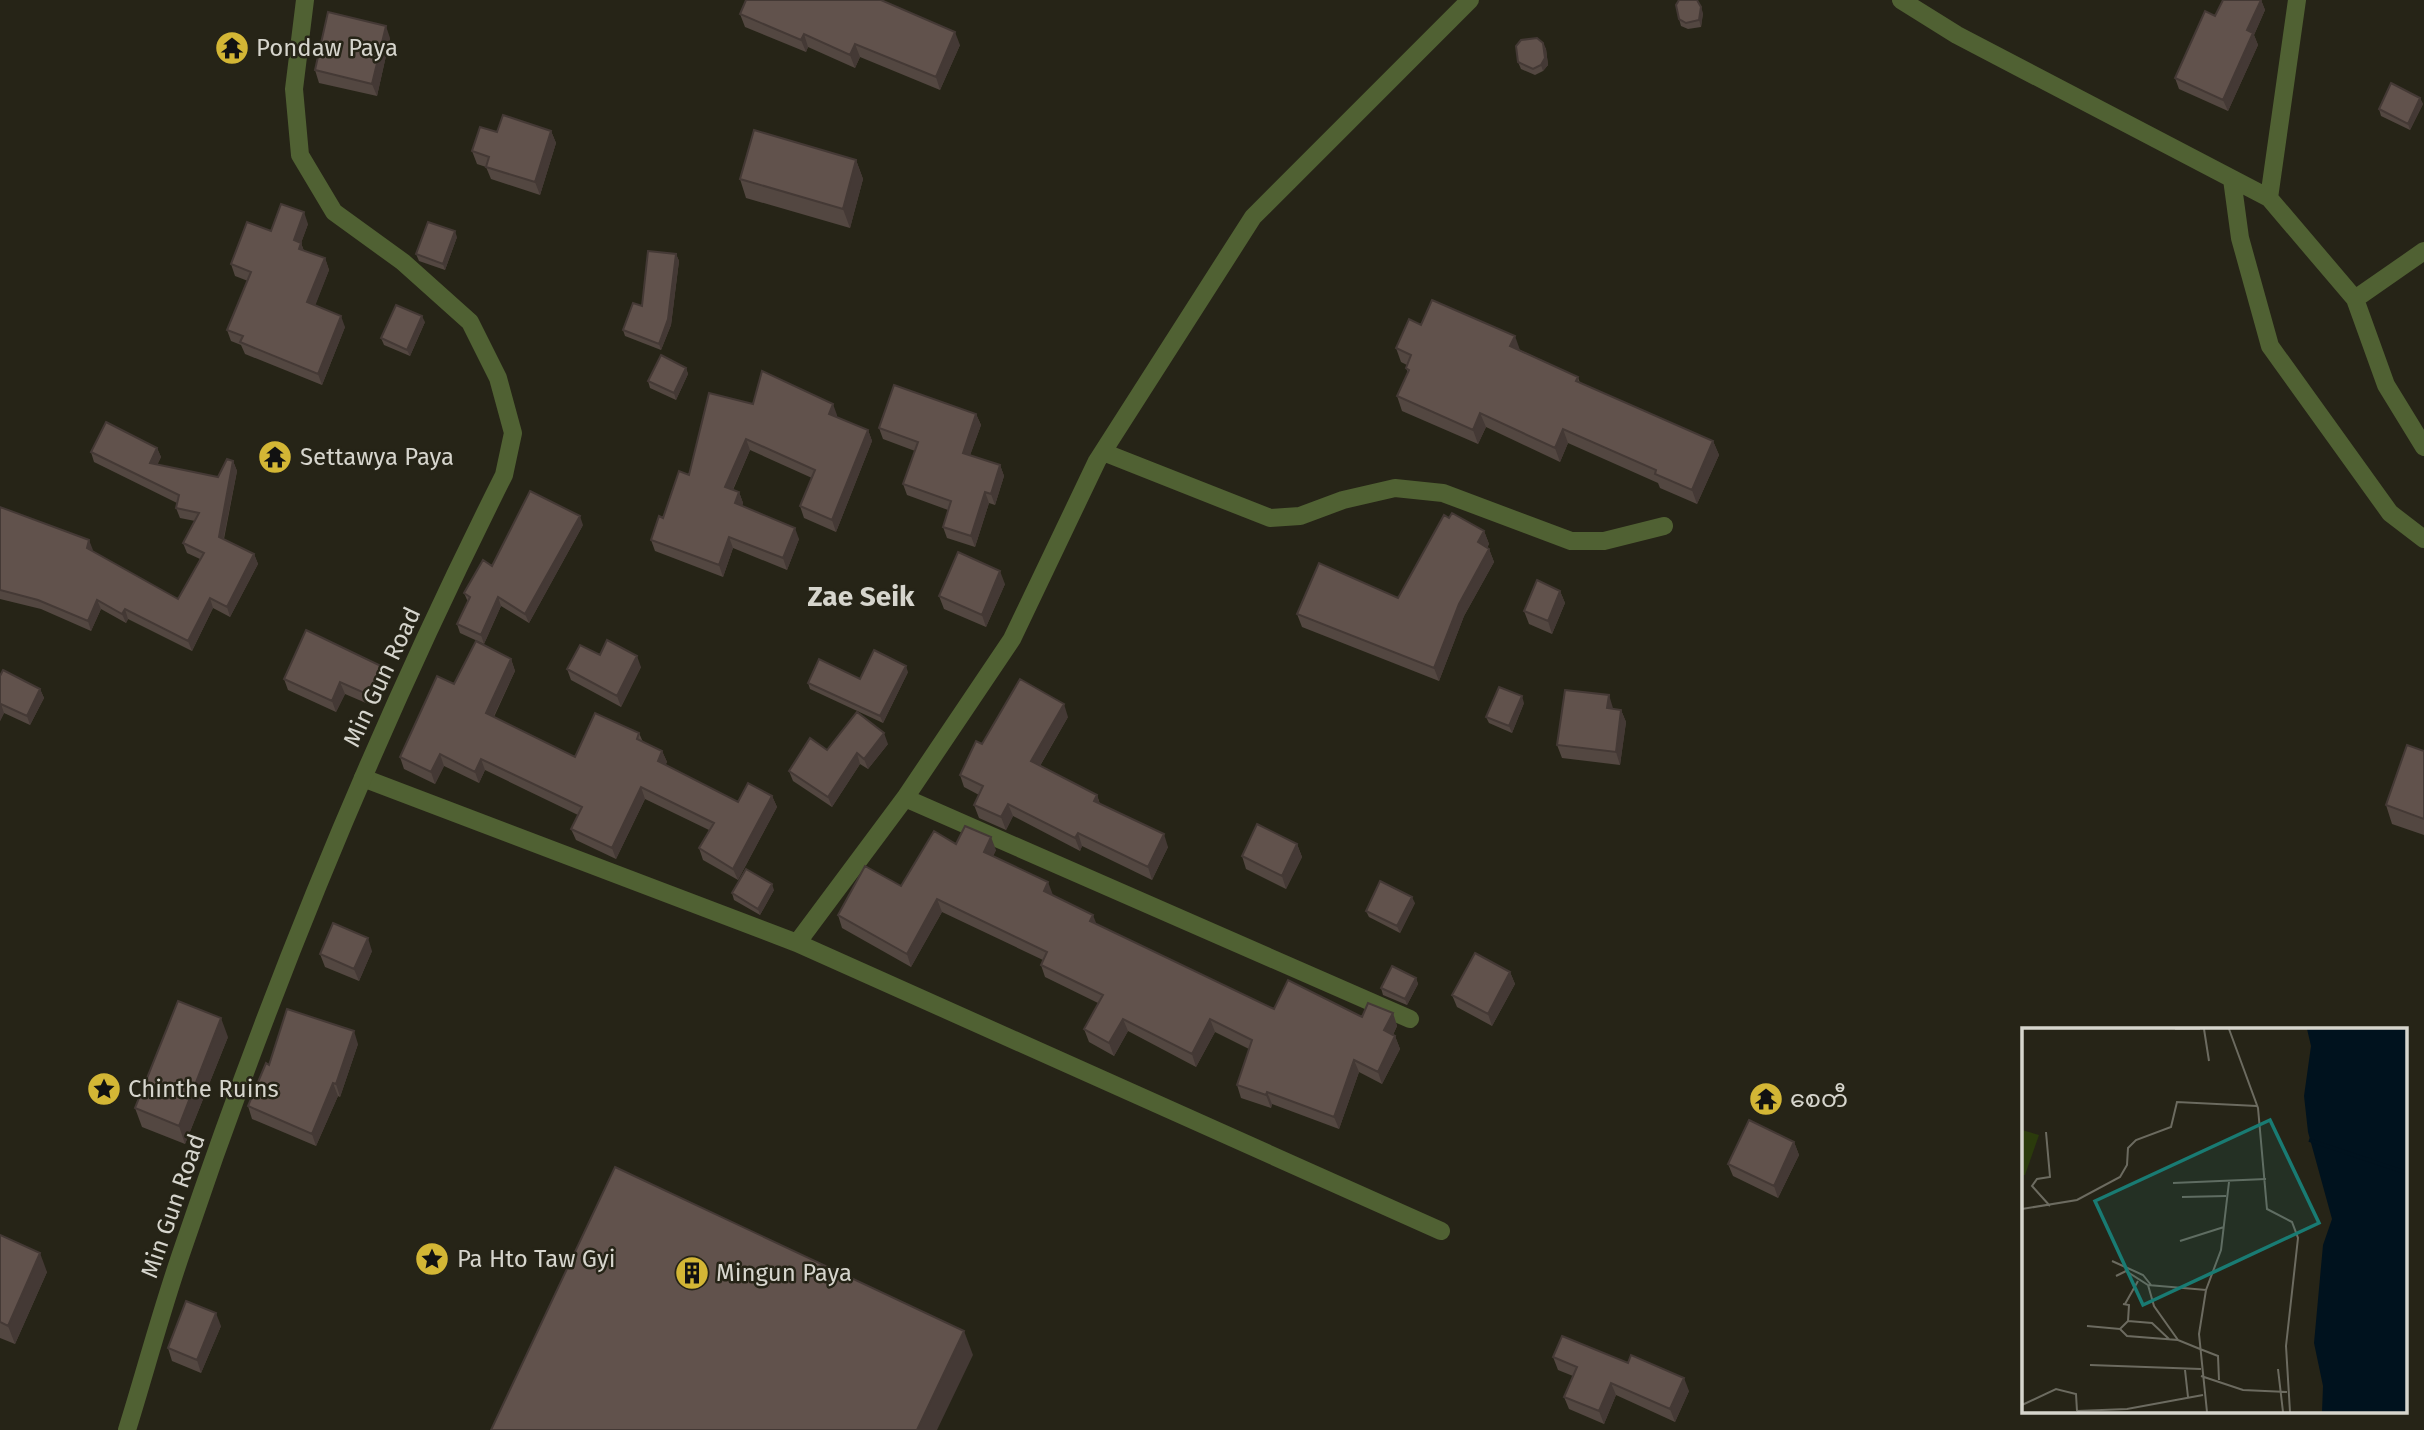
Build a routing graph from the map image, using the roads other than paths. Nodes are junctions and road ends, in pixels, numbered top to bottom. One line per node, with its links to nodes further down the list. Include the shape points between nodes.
1 (305, 0): 13 (street, Min Gun Road, via 294,89 300,155 334,212 403,262 470,322 498,378 513,433 504,475)
2 (1470, 0): 10 (street, via 1253,217)
3 (1900, 0): 5 (street, via 1957,35)
4 (2297, 0): 6 (street)
5 (2232, 179): 6 (street); 12 (street, via 2240,238 2270,346 2390,513)
6 (2269, 198): 8 (street)
7 (2424, 251): 8 (street)
8 (2356, 299): 9 (street, via 2386,385)
9 (2424, 447)
10 (1103, 453): 11 (street, via 1270,518 1300,516 1395,488 1443,493 1571,541 1604,541); 14 (street, via 1012,639)
11 (1664, 526)
12 (2424, 539)
13 (363, 778): 15 (street); 18 (street, Min Gun Road, via 284,970 182,1248)
14 (905, 798): 15 (street); 16 (street)
15 (797, 943): 17 (street)
16 (1410, 1019)
17 (1441, 1231)
18 (127, 1430)

